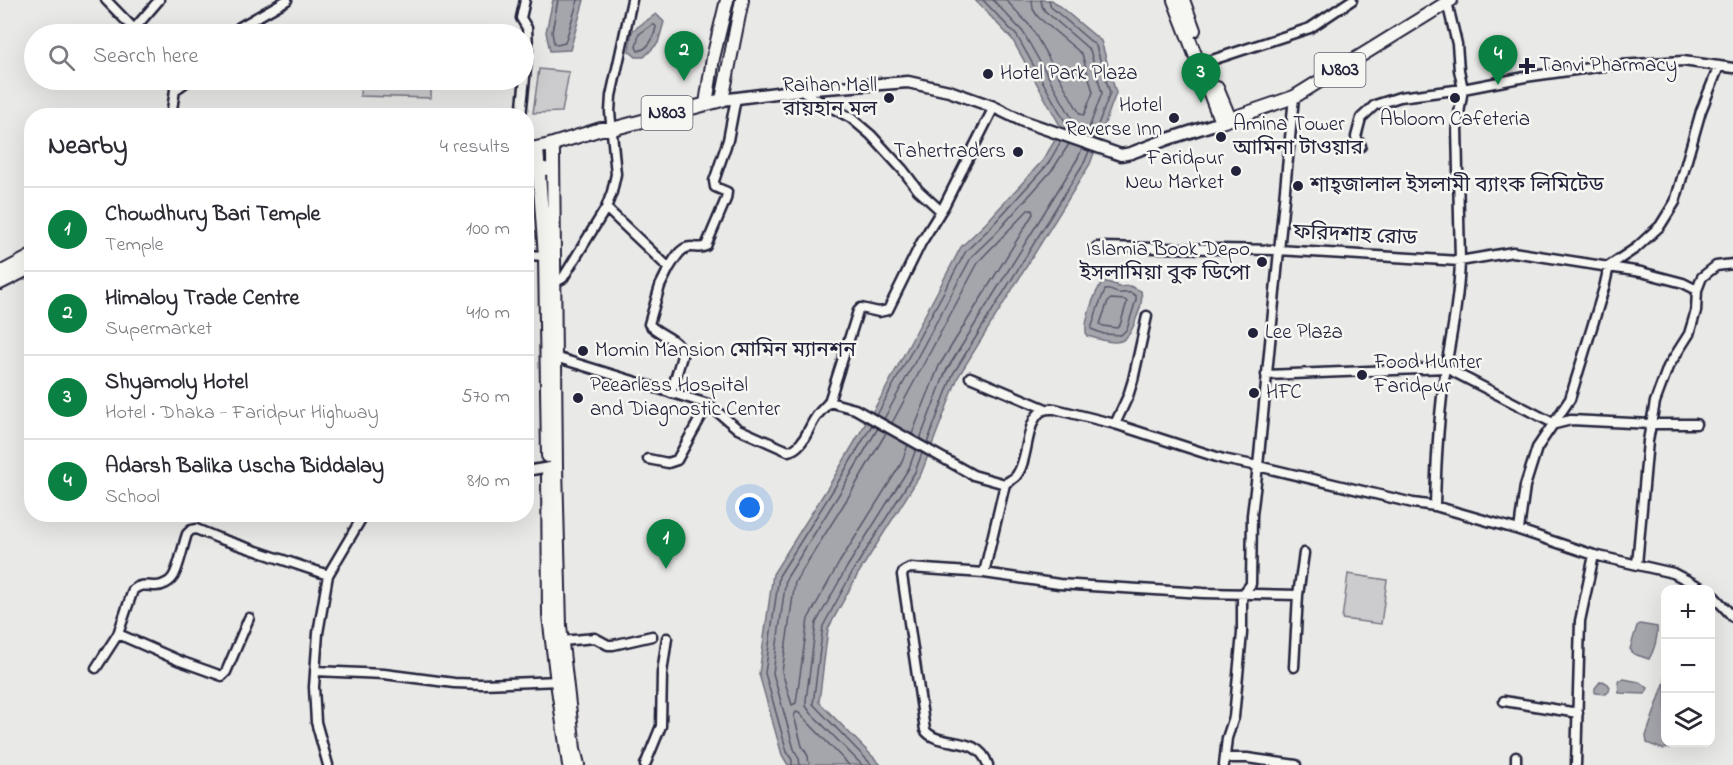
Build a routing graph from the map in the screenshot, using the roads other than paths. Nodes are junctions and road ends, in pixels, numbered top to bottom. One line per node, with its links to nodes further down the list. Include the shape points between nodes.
1 (106, 0): 12 (street)
2 (159, 0): 13 (street)
3 (287, 0): 14 (street)
4 (525, 0): 15 (street, via 521,18)
5 (632, 0): 31 (street, via 611,96)
6 (728, 0): 26 (highway, N803)
7 (742, 0): 25 (highway, N803)
8 (1174, 0): 30 (highway)
9 (1183, 0): 16 (highway)
10 (1353, 0): 16 (street, via 1310,28)
11 (1449, 1): 22 (street); 23 (highway, N803)
12 (129, 24)
13 (142, 24)
14 (245, 24)
15 (525, 24)
16 (1206, 62): 30 (highway)
17 (1719, 66): 18 (street); 22 (street, via 1683,61 1604,66 1525,76); 48 (street, via 1701,111 1675,202 1659,226)
18 (1733, 68)
19 (175, 90): 28 (street)
20 (524, 90): 29 (street)
21 (799, 90): 24 (main road); 27 (main road, via 908,82); 39 (street, via 852,118)
22 (1463, 90): 33 (street, via 1400,97 1375,105 1361,118 1356,137); 46 (street, via 1457,126)
23 (1294, 97): 30 (highway, N803); 42 (street)
24 (736, 98): 25 (main road); 49 (street, via 728,140 714,181 715,187 727,192 726,199 706,246 682,249)
25 (722, 100): 26 (highway, N803)
26 (706, 104): 31 (highway, N803)
27 (994, 107): 30 (main road, via 1023,122 1121,155); 39 (street)
28 (172, 108)
29 (523, 108)
30 (1225, 120)
31 (612, 129): 32 (highway, N803); 37 (highway, N803, via 564,147); 38 (street, via 616,174)
32 (550, 145): 34 (highway, N803); 37 (highway, via 553,152)
33 (1361, 146)
34 (534, 149)
35 (534, 152): 37 (highway)
36 (534, 165): 37 (highway)
37 (546, 168): 40 (highway)
38 (606, 208): 49 (street); 53 (street, via 563,278)
39 (941, 211): 61 (street, via 888,310 858,311)
40 (549, 232): 44 (highway); 53 (highway)
41 (1097, 247): 42 (street, ফরিদশাহ রোড)
42 (1278, 250): 46 (street, ফরিদশাহ রোড); 58 (street)
43 (534, 255): 44 (street)
44 (545, 256): 56 (highway)
45 (24, 260): 51 (highway)
46 (1461, 261): 48 (street, ফরিদশাহ রোড, via 1513,252); 57 (street)
47 (1733, 264): 54 (street, via 1716,266 1702,277)
48 (1609, 266): 54 (street, ফরিদশাহ রোড, via 1683,283); 65 (street, via 1570,399)
49 (669, 267): 60 (street, via 649,324 682,349)
50 (24, 271): 52 (highway)
51 (0, 273)
52 (0, 283)
53 (554, 283): 56 (highway)
54 (1697, 290): 66 (street, via 1689,334 1668,367 1654,402)
55 (1147, 316): 64 (street, via 1133,380)
56 (551, 357): 60 (street); 70 (highway)
57 (1446, 368): 58 (street); 65 (street); 73 (street)
58 (1266, 375): 69 (street)
59 (970, 377): 63 (street)
60 (671, 393): 62 (street)
61 (829, 402): 62 (street, via 799,446 788,451 738,429); 72 (street, via 855,409 973,475)
62 (708, 404): 68 (street, via 677,460 668,464)
63 (1046, 409): 64 (street); 72 (street, via 1034,420 1016,477)
64 (1114, 424): 69 (street, via 1223,459)
65 (1554, 424): 66 (street, via 1571,420); 75 (street, via 1537,448 1525,486)
66 (1651, 424): 67 (street); 78 (street)
67 (1696, 424)
68 (648, 459)
69 (1258, 466): 73 (street); 82 (street, via 1252,515 1251,585)
70 (552, 467): 71 (street); 85 (highway)
71 (534, 470)
72 (1005, 483): 79 (street)
73 (1435, 506): 75 (street)
74 (359, 522): 80 (street)
75 (1519, 530): 77 (street)
76 (1304, 552): 83 (street)
77 (1594, 555): 78 (street); 97 (street, via 1580,621)
78 (1636, 565): 81 (street, via 1673,573)
79 (984, 573): 82 (street, via 1059,585); 103 (street, via 910,568 902,575 926,733 973,747)
80 (328, 575): 88 (street, via 191,530 173,578 157,586 148,584 133,590); 94 (street)
81 (1696, 585)
82 (1243, 594): 83 (street); 98 (street, via 1234,717)
83 (1298, 595): 92 (street)
84 (1715, 597): 86 (street)
85 (555, 615): 91 (highway); 95 (highway)
86 (1733, 617)
87 (249, 618): 88 (street, via 222,676)
88 (118, 634): 93 (street)
89 (652, 636): 91 (street, via 613,645 595,638)
90 (667, 638): 102 (street, via 661,726)
91 (561, 641): 95 (highway)
92 (1294, 667)
93 (96, 668)
94 (315, 671): 95 (street, via 482,684); 99 (street, via 316,722)
95 (562, 681): 100 (highway); 101 (highway)
96 (1504, 701): 97 (street)
97 (1578, 713): 105 (street)
98 (1225, 762): 104 (street, via 1247,758)
99 (328, 765)
100 (569, 765)
101 (578, 765)
102 (645, 765)
103 (988, 765)
104 (1296, 765)
105 (1576, 765)

